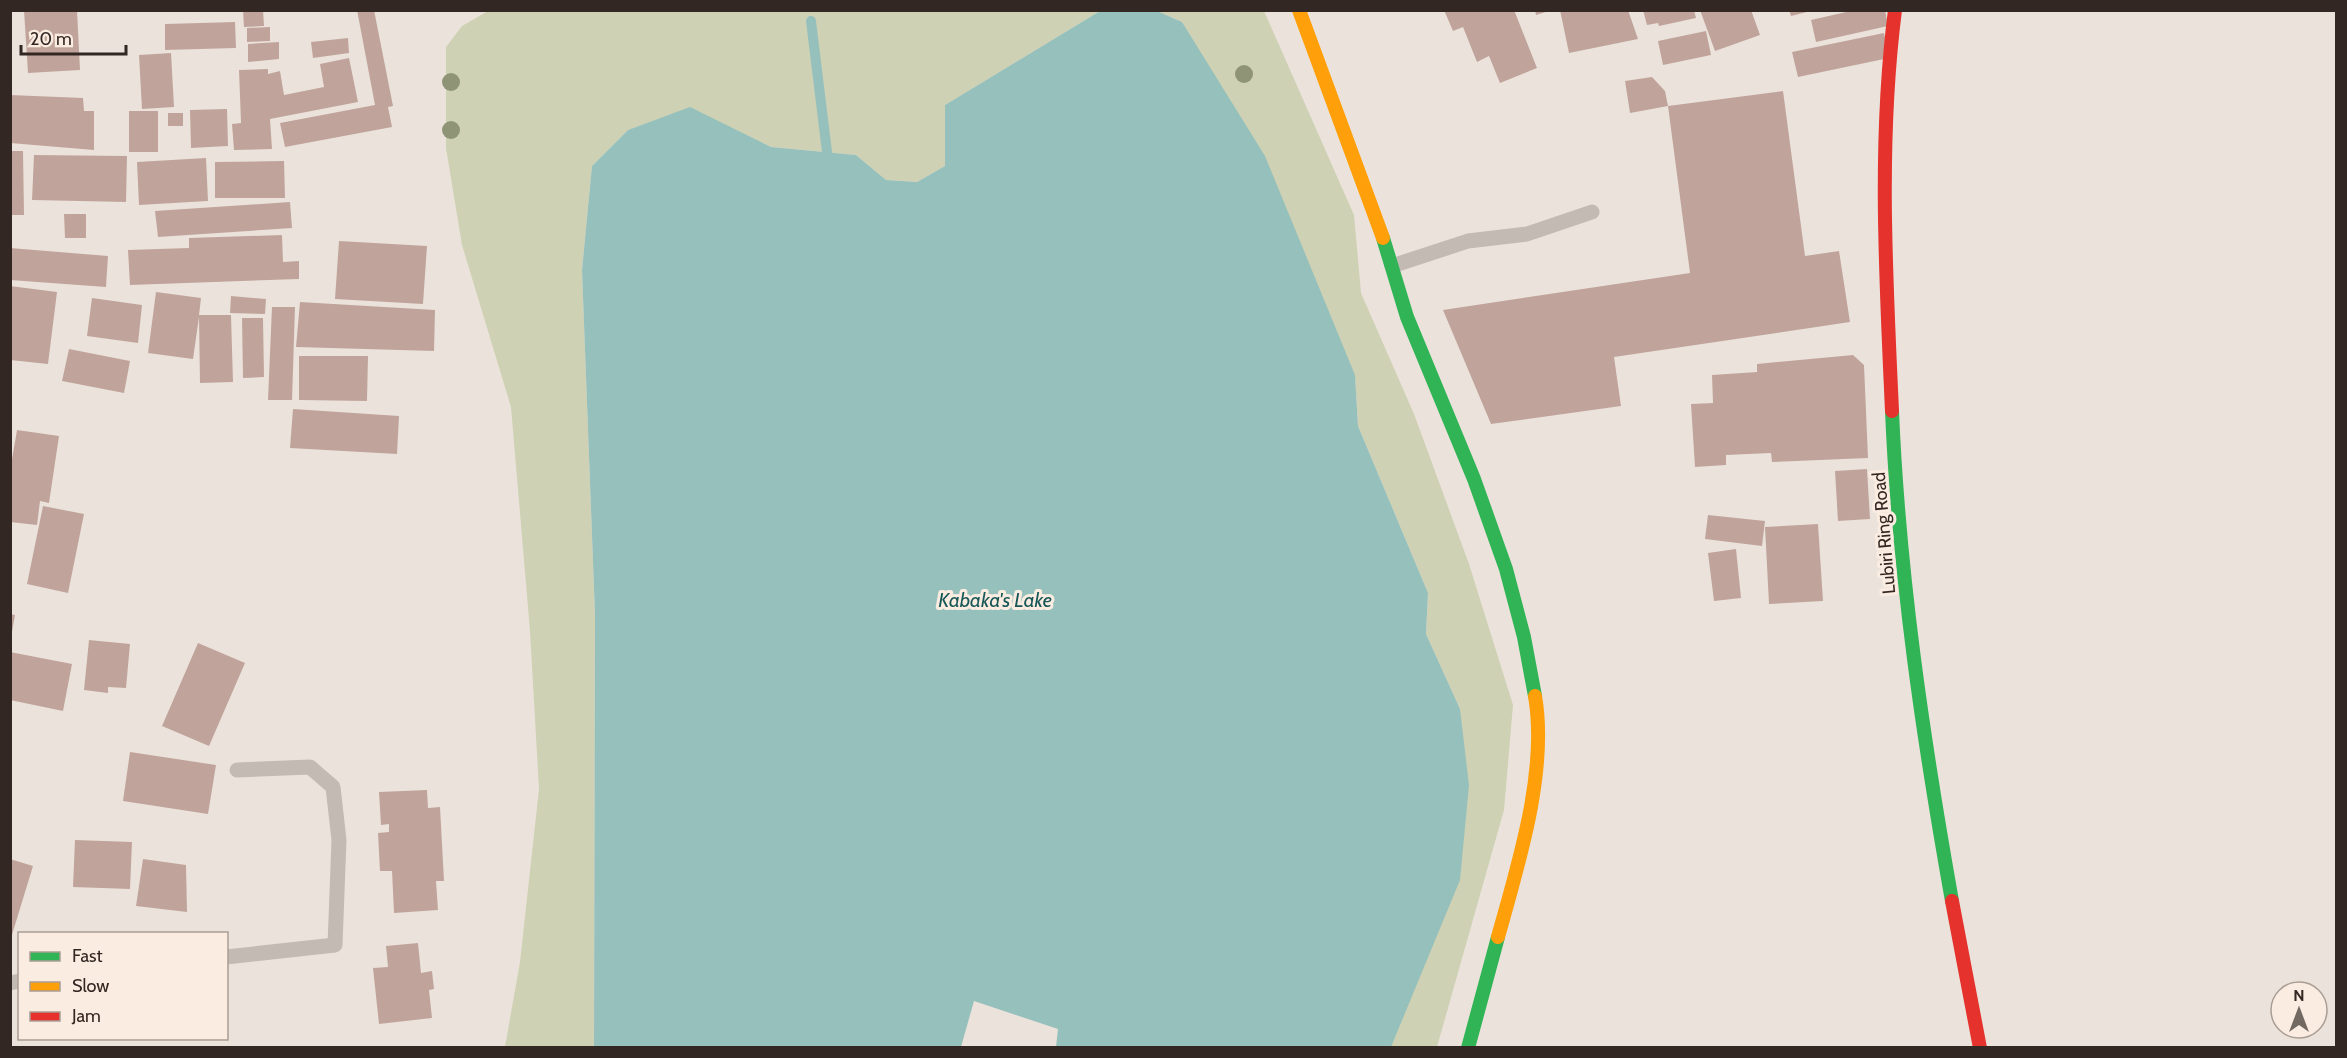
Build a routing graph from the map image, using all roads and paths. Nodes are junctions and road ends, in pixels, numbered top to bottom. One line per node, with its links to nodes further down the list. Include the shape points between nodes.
1 (1299, 10): 4 (street)
2 (1895, 10): 8 (street, Lubiri Ring Road, via 1884,187 1899,530 1927,747)
3 (1592, 212): 4 (lane, via 1527,234 1468,241)
4 (1392, 266): 7 (street, via 1407,317 1474,479 1506,569 1536,704 1538,740 1526,835)
5 (237, 770): 6 (lane, via 310,767 333,787 339,840 335,945)
6 (228, 957)
7 (1468, 1047)
8 (1980, 1047)

